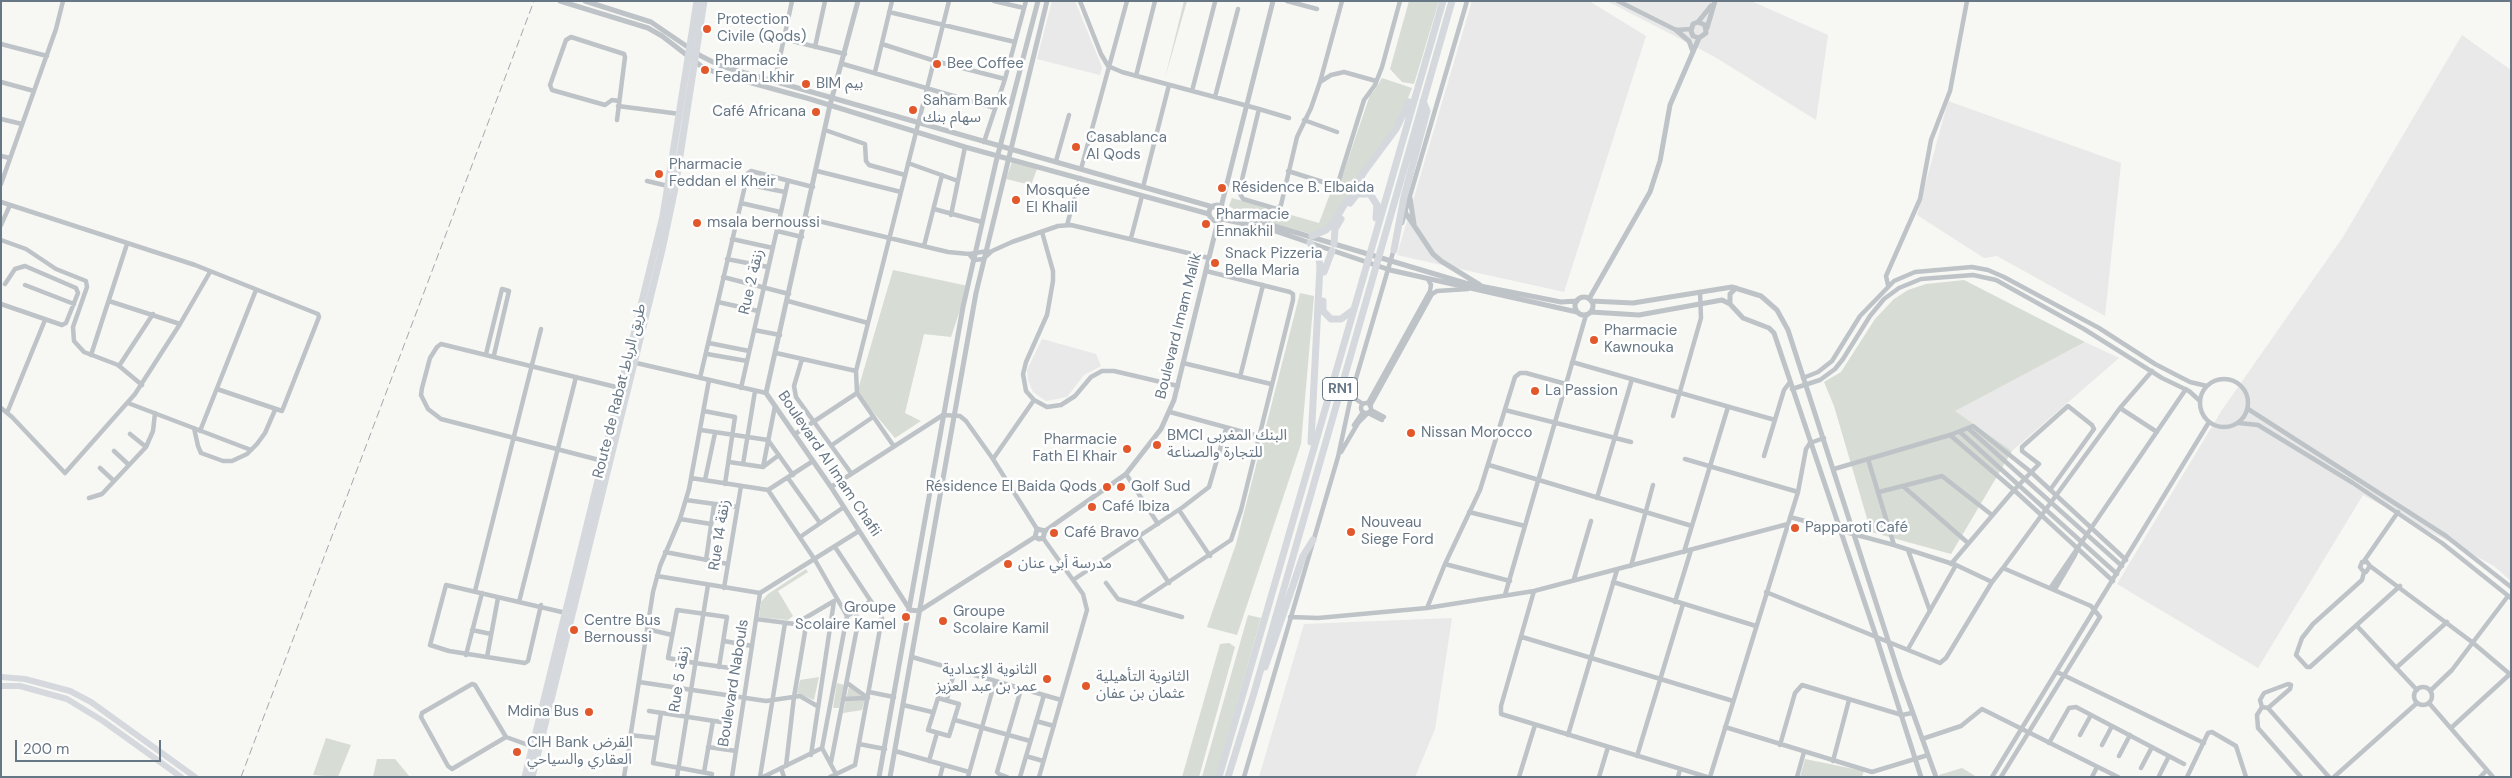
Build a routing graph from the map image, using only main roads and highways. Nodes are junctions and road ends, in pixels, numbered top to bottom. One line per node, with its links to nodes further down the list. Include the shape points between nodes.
1 (697, 1): 5 (main road, Route de Rabat طريق الرباط)
2 (704, 1): 5 (main road, Route de Rabat طريق الرباط)
3 (1443, 1): 6 (main road, RN1)
4 (1452, 1): 7 (main road, RN1)
5 (693, 50): 11 (main road, Route de Rabat طريق الرباط, via 688,57 663,216); 11 (main road, Route de Rabat طريق الرباط, via 695,62 669,218)
6 (1418, 83): 8 (main road, RN1); 12 (main road, via 1396,129 1364,172 1334,222 1311,239 1320,266 1313,426)
7 (1423, 101): 9 (main road, via 1426,117 1404,197); 16 (main road, RN1)
8 (1376, 232): 10 (main road, RN1); 10 (main road, via 1375,198 1370,194 1357,194 1335,229 1333,247 1324,269 1323,311 1326,316 1341,319)
9 (1394, 250)
10 (1353, 310): 12 (main road, RN1)
11 (632, 362): 19 (main road, Route de Rabat طريق الرباط, via 620,388); 20 (main road, Route de Rabat طريق الرباط)
12 (1301, 487): 21 (main road, RN1)
13 (1313, 540): 16 (main road, via 1303,556 1271,655)
14 (1, 677): 18 (main road, via 25,679 70,691 91,702)
15 (1, 686): 17 (main road, via 20,686 67,700 103,721)
16 (1254, 693): 22 (main road, RN1)
17 (181, 777)
18 (195, 777)
19 (525, 777)
20 (532, 777)
21 (1219, 777)
22 (1228, 777)

